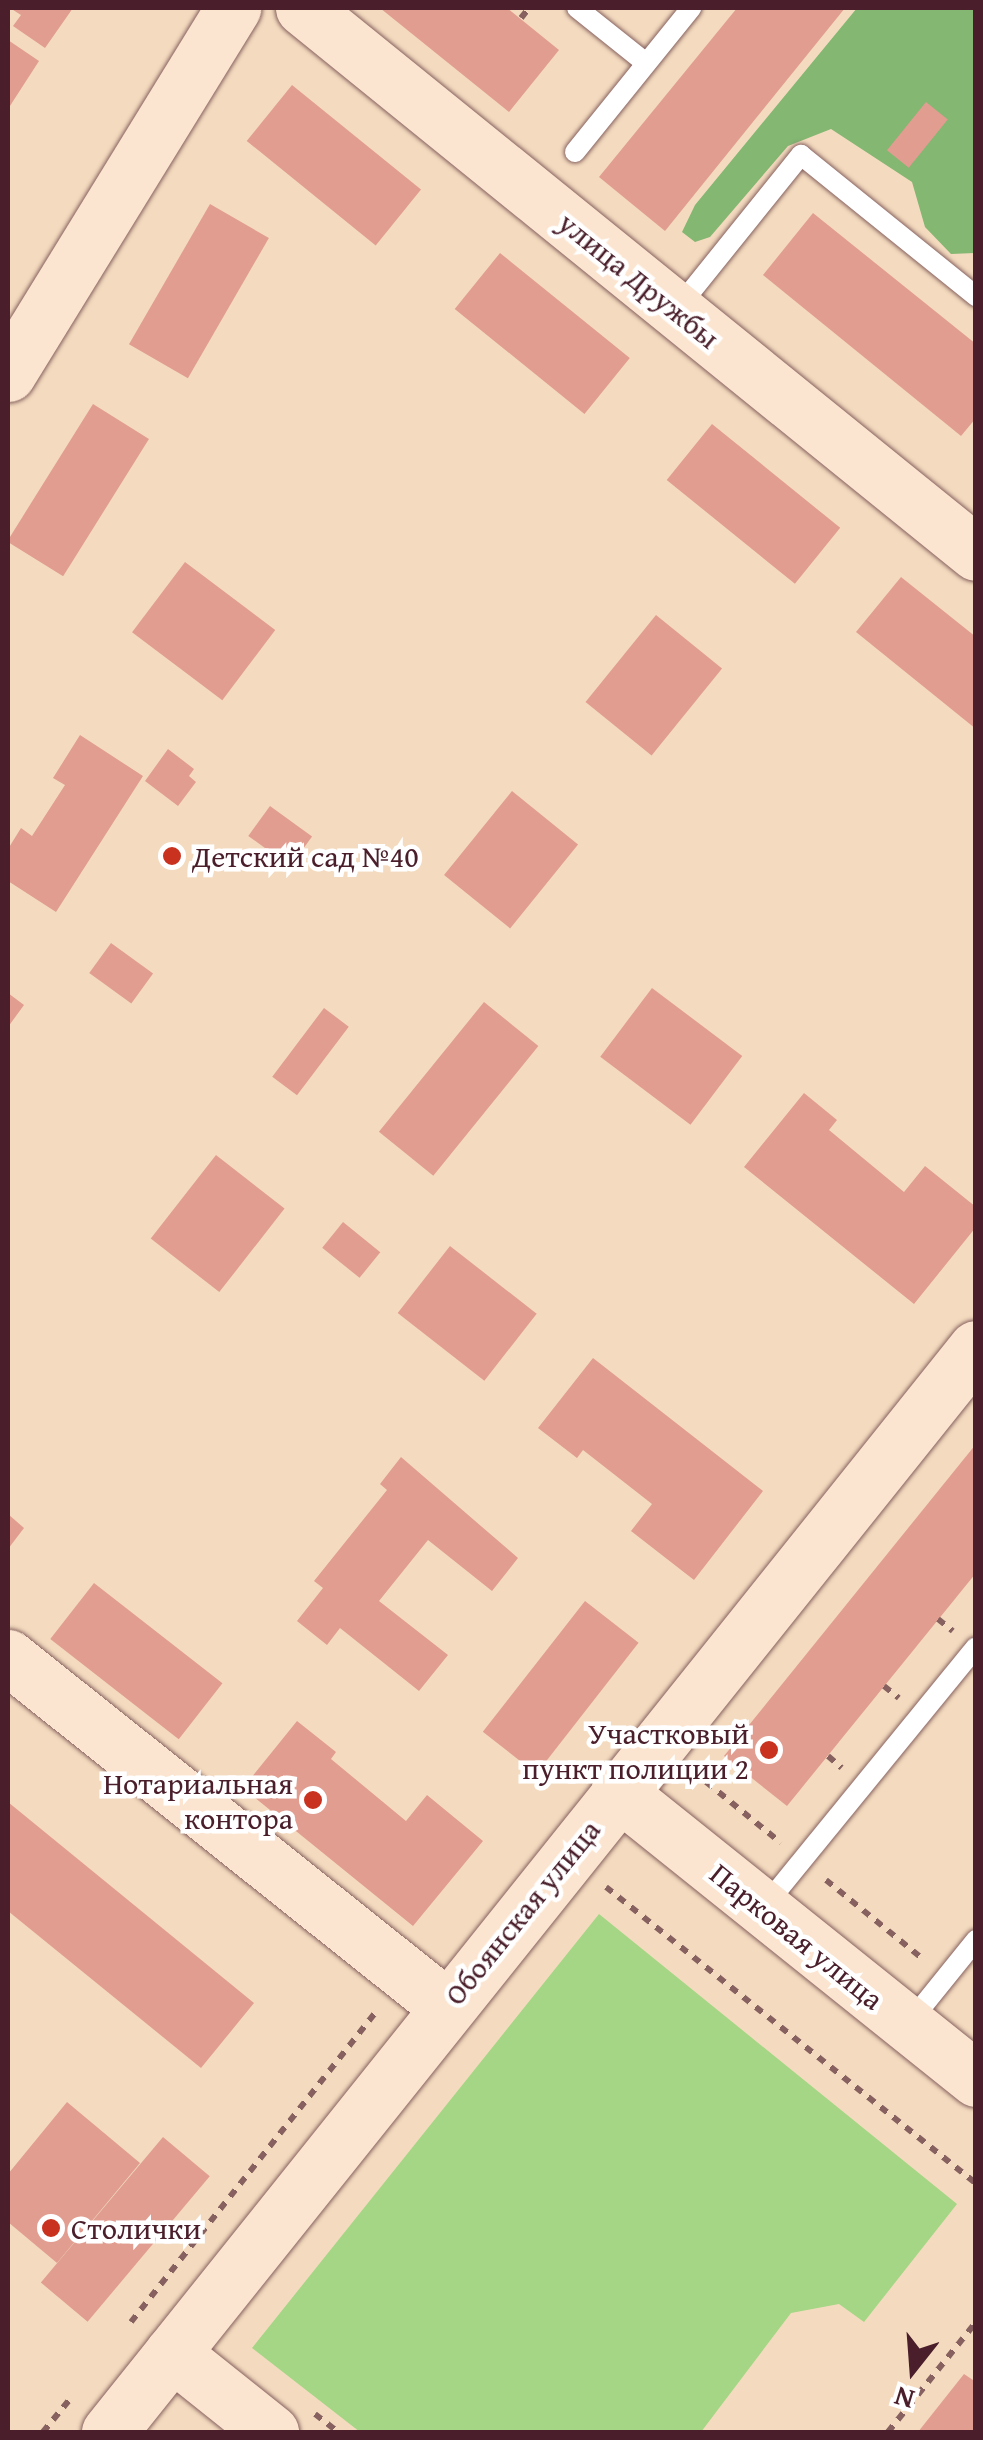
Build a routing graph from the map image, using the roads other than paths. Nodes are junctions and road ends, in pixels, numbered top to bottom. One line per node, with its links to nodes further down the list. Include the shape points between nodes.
1 (233, 8): 9 (street)
2 (303, 8): 8 (street, улица Дружбы)
3 (577, 8): 5 (lane)
4 (691, 8): 5 (lane)
5 (646, 64): 6 (lane)
6 (575, 152)
7 (976, 296): 8 (lane, via 801,155)
8 (676, 310): 10 (street, улица Дружбы)
9 (8, 374)
10 (976, 553)
11 (976, 1348): 14 (street, Обоянская улица)
12 (976, 1647): 15 (lane)
13 (8, 1657): 17 (street)
14 (618, 1792): 15 (street, Парковая улица); 17 (street, Обоянская улица)
15 (763, 1908): 18 (street, Парковая улица)
16 (976, 1940): 18 (lane)
17 (426, 1990): 20 (street, Обоянская улица)
18 (907, 2024): 19 (street, Парковая улица)
19 (976, 2079)
20 (150, 2339): 21 (street, Обоянская улица); 22 (street)
21 (109, 2432)
22 (271, 2432)

